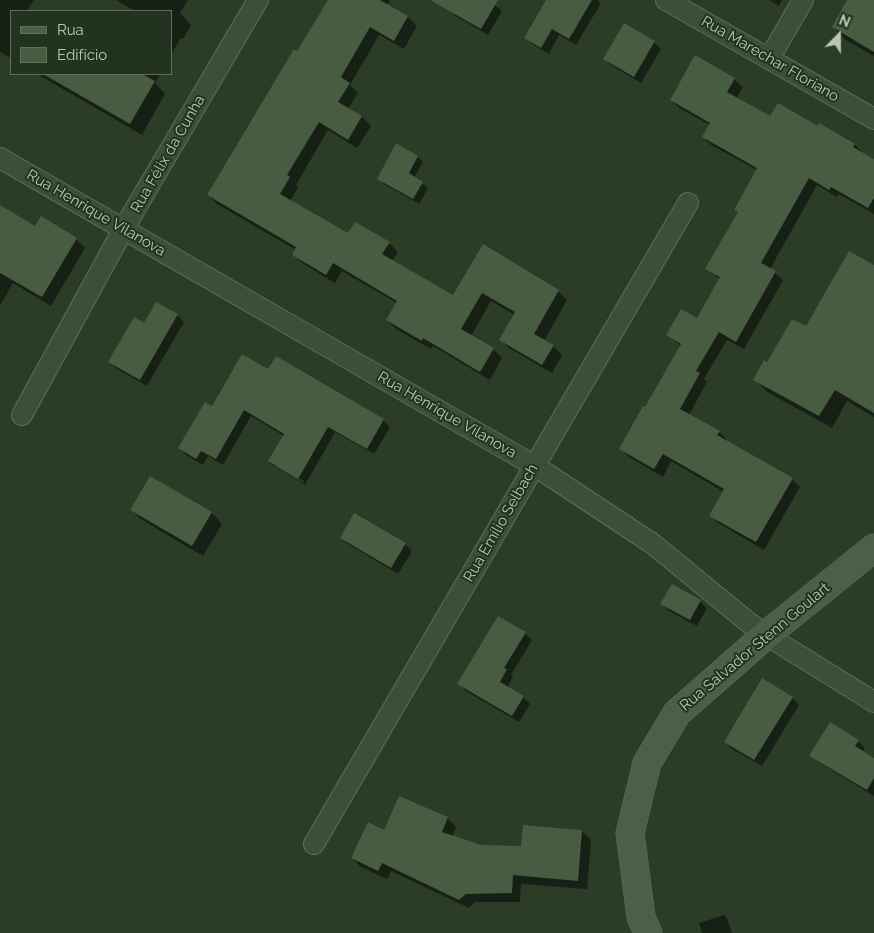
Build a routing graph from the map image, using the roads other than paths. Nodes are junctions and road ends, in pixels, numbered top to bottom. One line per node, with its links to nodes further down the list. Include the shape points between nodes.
1 (258, 0): 8 (street, Rua Félix da Cunha)
2 (666, 0): 4 (street, Rua Marechar Floriano)
3 (803, 0): 4 (street)
4 (769, 59): 5 (street, Rua Marechar Floriano)
5 (874, 119)
6 (0, 158): 8 (street, Rua Henrique Vilanova)
7 (688, 203): 10 (street, Rua Emílio Selbach)
8 (124, 228): 9 (street, Rua Félix da Cunha); 10 (street, Rua Henrique Vilanova)
9 (22, 415)
10 (535, 466): 12 (street, Rua Henrique Vilanova, via 653,544); 14 (street, Rua Emílio Selbach)
11 (874, 548): 12 (main road, Rua Salvador Stenn Goulart)
12 (766, 635): 13 (street, Rua Henrique Vilanova); 15 (main road, Rua Salvador Stenn Goulart, via 677,713 647,762 630,833 641,917)
13 (874, 702)
14 (314, 844)
15 (648, 933)

